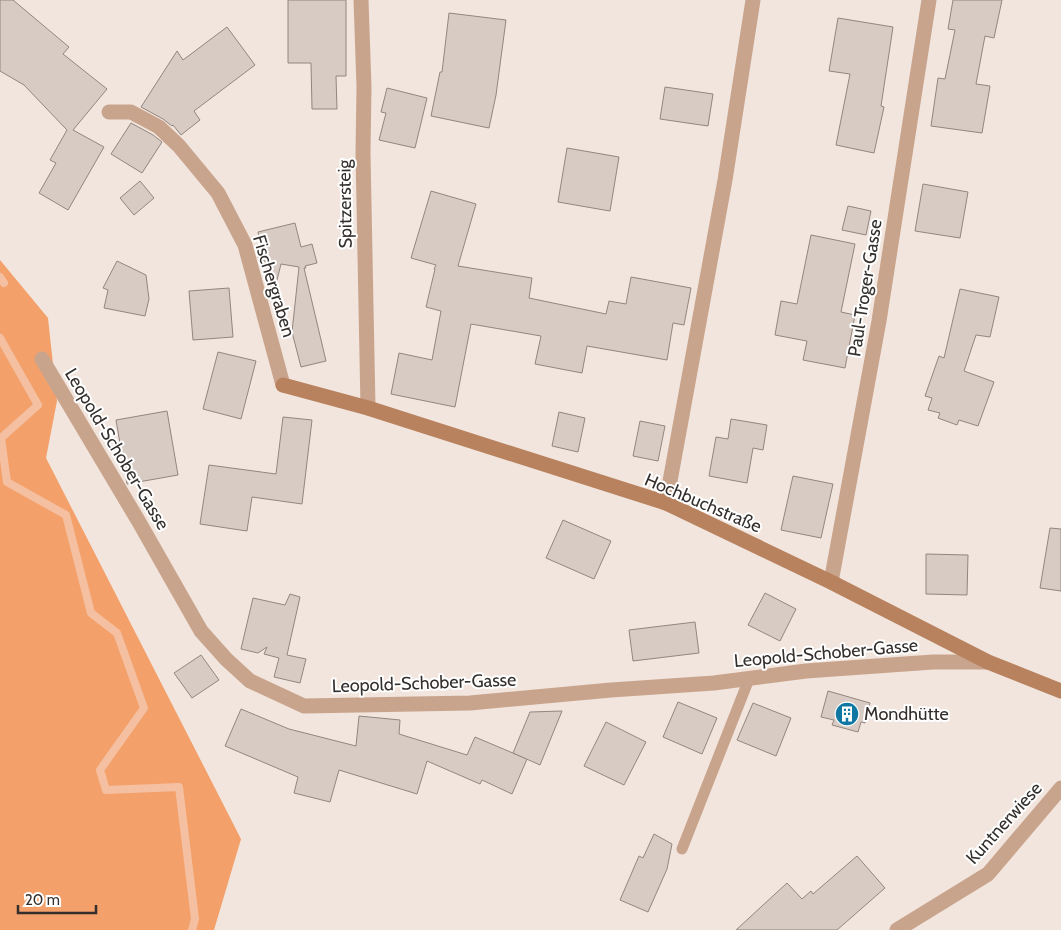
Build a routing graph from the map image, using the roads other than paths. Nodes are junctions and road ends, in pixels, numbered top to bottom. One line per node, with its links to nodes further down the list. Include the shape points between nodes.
1 (361, 0): 7 (street, Spitzersteig)
2 (753, 0): 8 (street, via 725,180)
3 (929, 0): 9 (street, Paul-Troger-Gasse, via 879,321)
4 (109, 112): 6 (street, Fischergraben, via 132,112 158,127 179,146 218,193 245,245)
5 (42, 359): 11 (street, Leopold-Schober-Gasse, via 201,631 250,681 304,706 470,703)
6 (283, 385): 7 (street, Hochbuchstraße)
7 (368, 408): 8 (street, Hochbuchstraße)
8 (666, 503): 9 (street, Hochbuchstraße)
9 (831, 582): 10 (street, Hochbuchstraße)
10 (988, 662): 11 (street, Leopold-Schober-Gasse, via 933,662); 12 (street, Hochbuchstraße)
11 (749, 678): 14 (lane)
12 (1061, 691)
13 (1061, 788): 15 (street, Kuntnerwiese, via 988,874)
14 (682, 849)
15 (897, 930)

